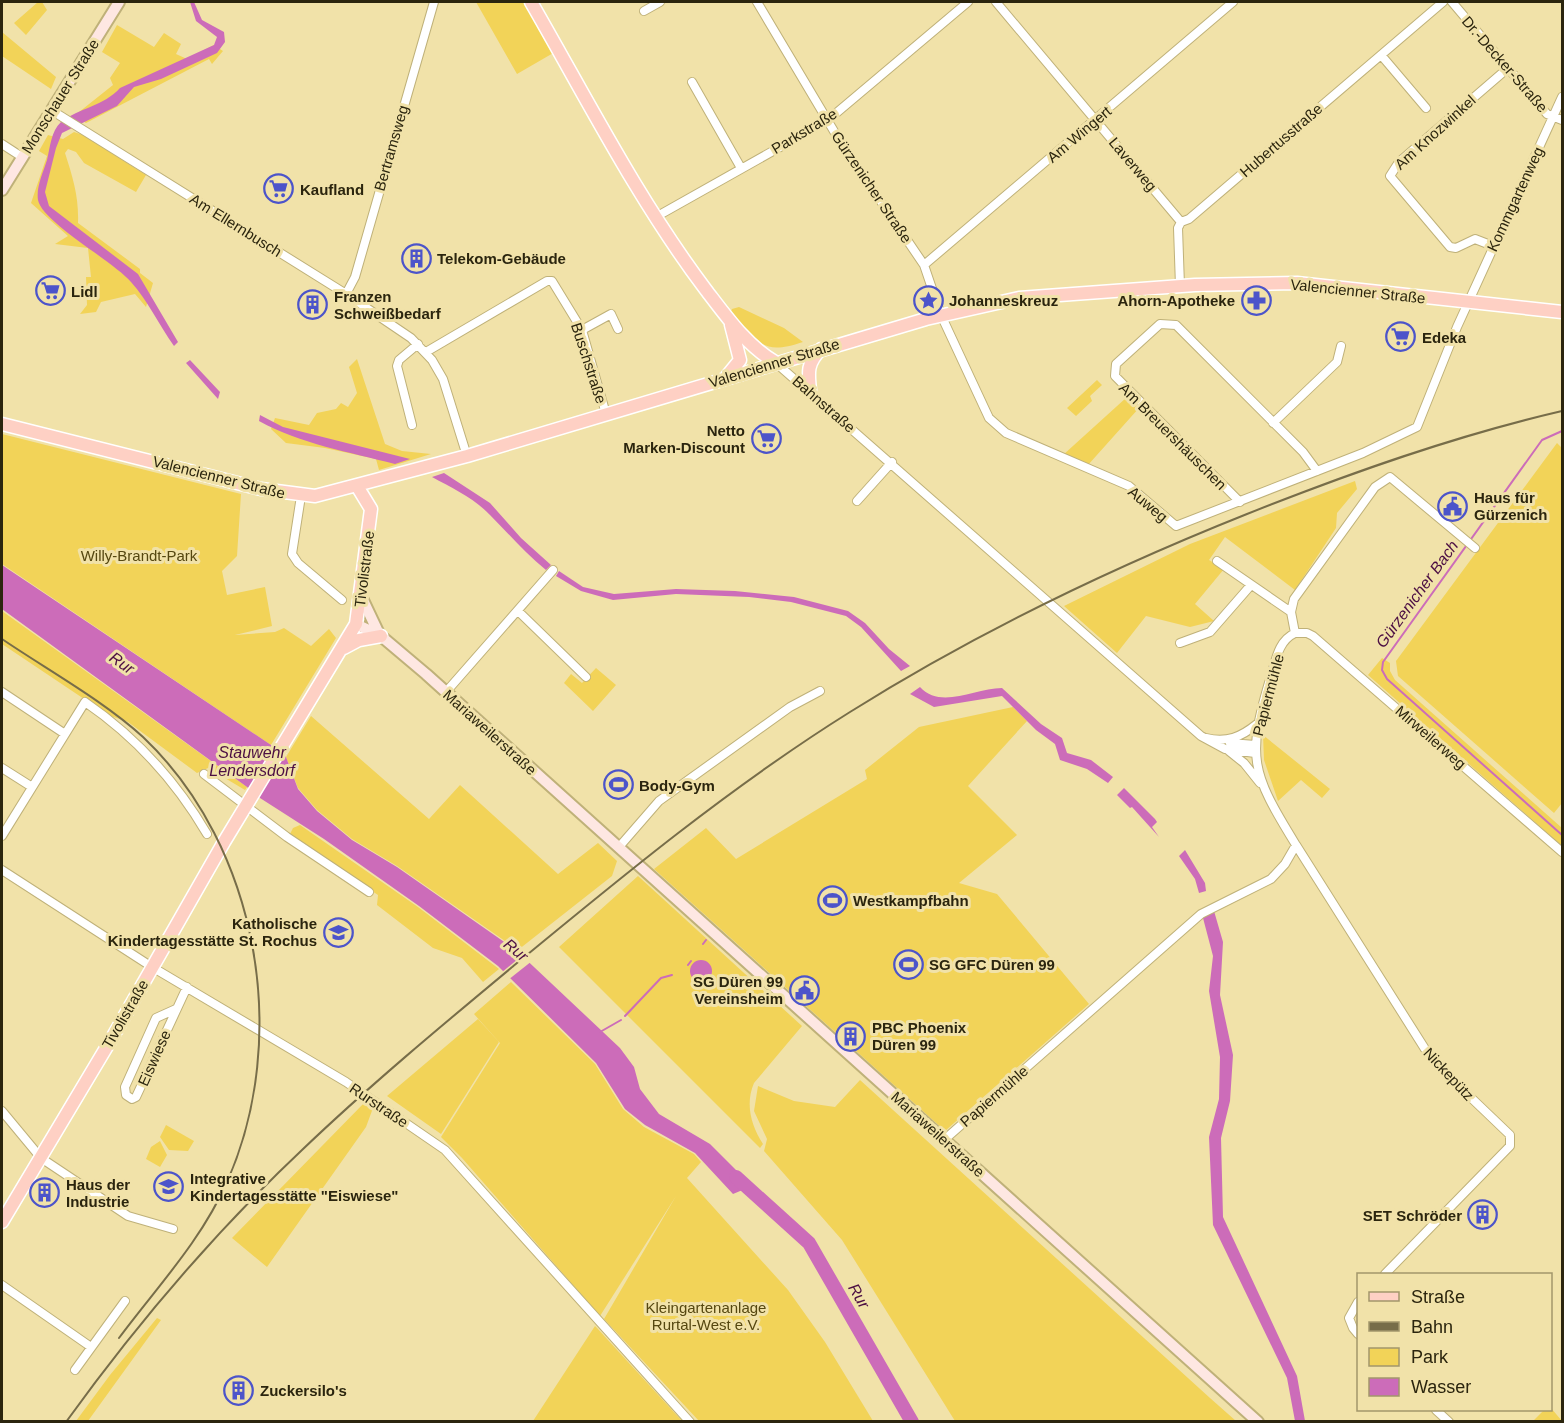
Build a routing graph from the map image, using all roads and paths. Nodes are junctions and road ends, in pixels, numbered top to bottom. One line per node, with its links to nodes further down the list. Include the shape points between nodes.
1 (119, 2): 17 (main road, Monschauer Straße)
2 (434, 2): 31 (street, Bertramsweg, via 355,277)
3 (531, 2): 26 (main road, Bahnstraße)
4 (660, 2): 11 (street)
5 (757, 2): 19 (street, Gürzenicher Straße)
6 (968, 2): 19 (street, Parkstraße)
7 (996, 2): 20 (street, Laverweg)
8 (1233, 2): 20 (street, Am Wingert)
9 (1443, 2): 12 (street, Hubertusstraße)
10 (1452, 2): 13 (street, Dr.-Decker-Straße)
11 (644, 11)
12 (1381, 55): 16 (street); 27 (street, Hubertusstraße)
13 (1508, 68): 18 (street, Dr.-Decker-Straße); 28 (street, Am Knozwinkel, via 1399,162 1390,176 1450,247 1475,239)
14 (692, 82): 24 (street)
15 (1563, 97): 18 (street, Kommgartenweg)
16 (1426, 108)
17 (51, 110): 23 (main road, Monschauer Straße); 31 (street, Am Ellernbusch)
18 (1553, 119): 21 (street, Dr.-Decker-Straße); 28 (street, Kommgartenweg)
19 (828, 120): 24 (street, Parkstraße); 29 (street, Gürzenicher Straße)
20 (1097, 120): 27 (street, Laverweg); 29 (street, Am Wingert)
21 (1563, 120)
22 (2, 144): 23 (street)
23 (22, 157): 25 (main road, Monschauer Straße)
24 (741, 168): 26 (street, Parkstraße)
25 (2, 190)
26 (654, 218): 35 (main road, Bahnstraße)
27 (1181, 222): 30 (street)
28 (1493, 246): 32 (street, Kommgartenweg)
29 (924, 265): 34 (street, Gürzenicher Straße)
30 (1180, 286): 32 (main road, Valencienner Straße, via 1297,283); 34 (main road, Valencienner Straße, via 1019,298)
31 (346, 294): 38 (street, Am Ellernbusch)
32 (1469, 302): 33 (main road, Valencienner Straße); 51 (street, Auweg, via 1417,427)
33 (1563, 312)
34 (942, 315): 40 (main road, Valencienner Straße); 56 (street, Auweg, via 989,418 1006,434 1129,486 1176,526)
35 (729, 319): 42 (main road, Bahnstraße); 43 (main road, via 740,360)
36 (618, 329): 37 (street, via 611,314)
37 (582, 330): 41 (street, Buschstraße, via 554,282 547,281); 45 (street, Buschstraße)
38 (418, 344): 41 (street, Am Ellernbusch); 48 (street, via 397,366)
39 (1341, 346): 46 (street, via 1336,362)
40 (822, 348): 42 (main road, Valencienner Straße); 44 (main road, via 811,359 808,369)
41 (426, 352): 49 (street, Am Ellernbusch, via 443,380)
42 (775, 362): 43 (main road, Valencienner Straße); 44 (street, Bahnstraße)
43 (726, 377): 45 (main road, Valencienner Straße)
44 (810, 390): 50 (street, Bahnstraße)
45 (606, 414): 49 (main road, Valencienner Straße)
46 (1274, 423): 51 (street, Am Breuershäuschen); 56 (street, Am Breuershäuschen, via 1172,323 1160,324 1115,368 1117,380)
47 (2, 424): 54 (main road, Valencienner Straße)
48 (412, 425)
49 (467, 456): 52 (main road, Valencienner Straße)
50 (892, 462): 55 (street); 77 (street, Bahnstraße)
51 (1317, 471): 56 (street, Auweg)
52 (383, 480): 53 (main road, Valencienner Straße); 57 (main road)
53 (357, 486): 54 (main road, Valencienner Straße); 57 (main road, Tivolistraße)
54 (301, 496): 63 (street, via 292,554)
55 (857, 501)
56 (1240, 502)
57 (371, 509): 62 (main road, Tivolistraße)
58 (1473, 547): 65 (street, via 1390,477 1383,479 1301,587)
59 (1217, 561): 61 (street)
60 (553, 570): 64 (street)
61 (1251, 585): 65 (street); 69 (street, via 1210,632)
62 (361, 596): 66 (main road, Tivolistraße); 68 (main road)
63 (342, 600)
64 (518, 611): 71 (street); 74 (street)
65 (1291, 612): 67 (street)
66 (356, 624): 68 (main road, Mariaweilerstraße); 70 (main road, Tivolistraße)
67 (1294, 633): 75 (street, Papiermühle, via 1280,649); 90 (street, Mirweilerweg, via 1313,636)
68 (381, 636): 70 (main road); 74 (main road, Mariaweilerstraße)
69 (1180, 643)
70 (342, 648): 85 (main road, Tivolistraße)
71 (585, 677)
72 (820, 691): 89 (street, via 790,707 659,801)
73 (2, 692): 76 (street)
74 (446, 692): 89 (main road, Mariaweilerstraße)
75 (1257, 724): 78 (street, Bahnstraße, via 1237,738); 80 (street, Papiermühle)
76 (65, 734): 84 (street); 86 (street, via 85,702 145,750)
77 (1201, 736): 78 (street, Bahnstraße); 79 (street, Bahnstraße)
78 (1216, 740): 80 (street, Bahnstraße)
79 (1225, 749): 80 (street, Bahnstraße); 83 (street, Bahnstraße)
80 (1255, 749): 83 (street, Papiermühle)
81 (2, 768): 84 (street)
82 (204, 774): 85 (street)
83 (1263, 786): 88 (street, Papiermühle)
84 (32, 787): 87 (street)
85 (248, 804): 92 (street); 93 (main road, Tivolistraße)
86 (207, 834)
87 (2, 836)
88 (1296, 845): 97 (street, Papiermühle, via 1271,879 1201,914); 102 (street, Nickepütz, via 1425,1049 1512,1141)
89 (619, 848): 97 (main road, Mariaweilerstraße)
90 (1563, 852)
91 (2, 870): 93 (street, Rurstraße)
92 (369, 892)
93 (152, 967): 94 (street, Rurstraße); 98 (main road, Tivolistraße)
94 (187, 987): 95 (street, Eiswiese); 110 (street, Rurstraße, via 346,1082 445,1150)
95 (176, 1010): 95 (street, Eiswiese, via 156,1018 125,1087 126,1095 132,1099)
96 (2, 1111): 98 (street)
97 (944, 1140): 111 (main road, Mariaweilerstraße)
98 (41, 1158): 99 (main road, Tivolistraße); 101 (street, via 128,1216)
99 (5, 1207): 100 (main road, Tivolistraße)
100 (2, 1222)
101 (173, 1229)
102 (1387, 1273)
103 (2, 1285): 107 (street)
104 (125, 1301): 107 (street)
105 (1357, 1305): 106 (street, via 1349,1318)
106 (1357, 1332)
107 (91, 1347): 108 (street)
108 (75, 1370)
109 (1437, 1411): 112 (street)
110 (690, 1422)
111 (1258, 1422)
112 (1449, 1422)

